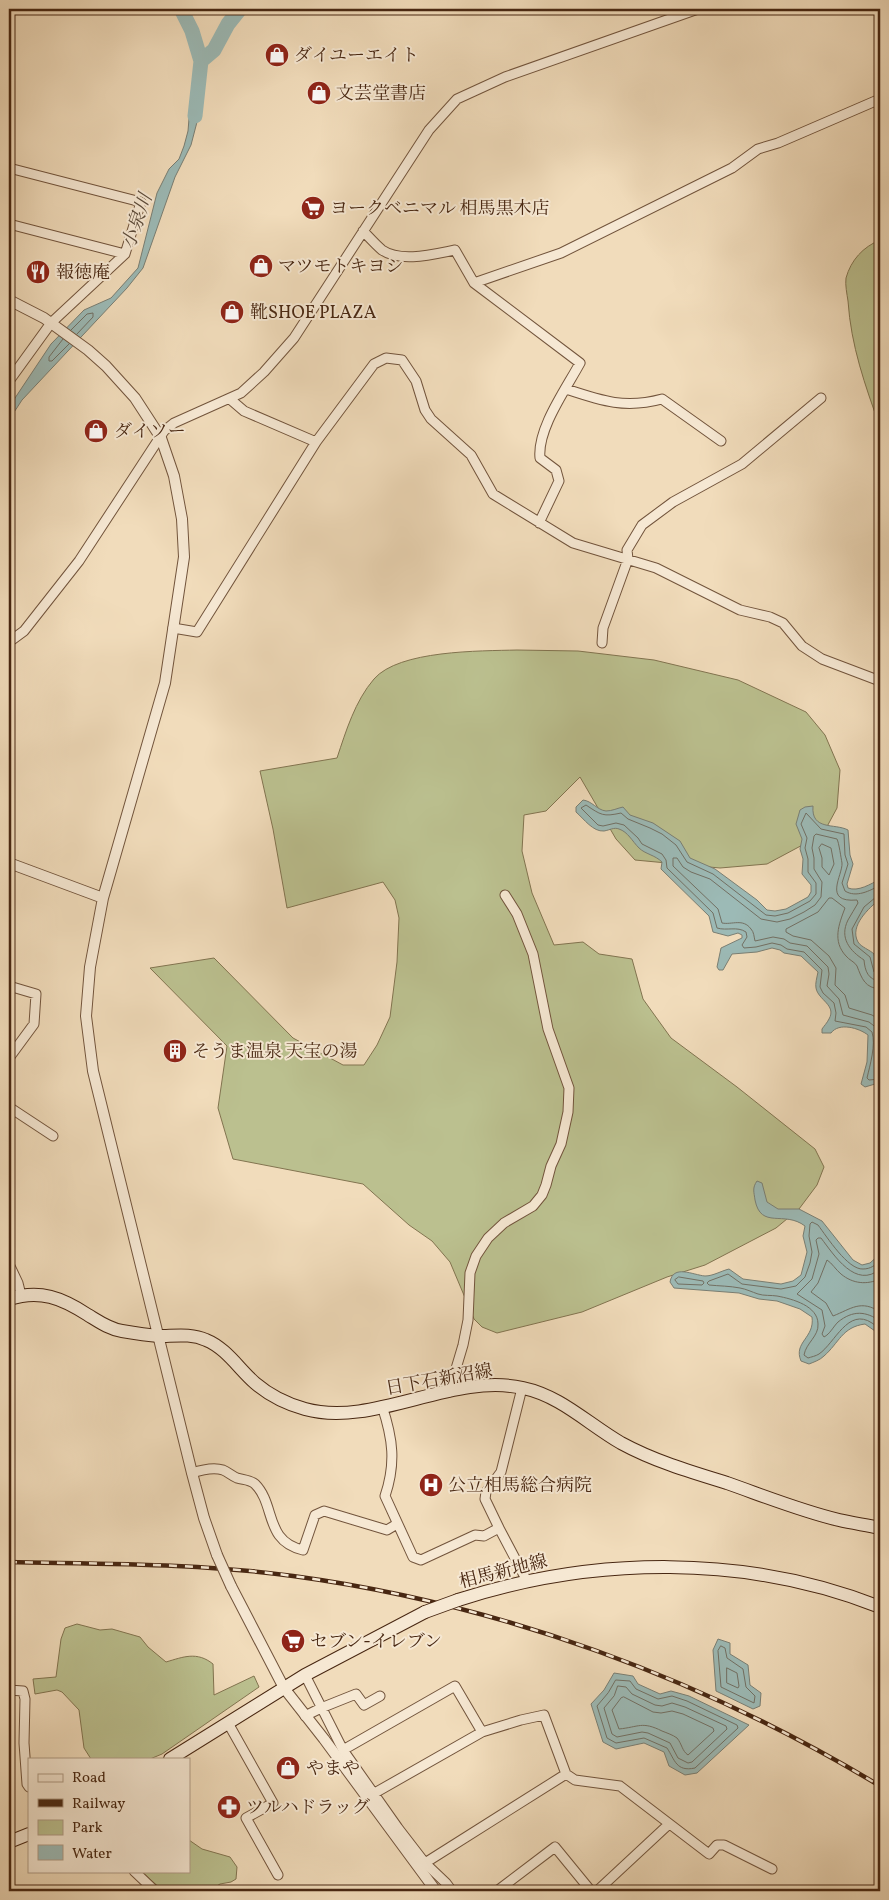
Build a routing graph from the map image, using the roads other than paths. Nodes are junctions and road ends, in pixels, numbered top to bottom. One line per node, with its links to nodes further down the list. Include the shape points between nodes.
1 (698, 9): 5 (street, via 505,77 457,99 429,130)
2 (880, 99): 7 (street, via 758,149 732,168 561,253)
3 (9, 168): 6 (street, via 141,202)
4 (9, 224): 6 (street)
5 (362, 231): 7 (street, via 384,251 404,257 455,250); 13 (street, via 294,338 264,372)
6 (125, 254): 9 (street)
7 (474, 283): 11 (street, via 580,363)
8 (9, 300): 9 (street)
9 (55, 326): 10 (street); 14 (street, via 106,366 136,398)
10 (10, 375)
11 (566, 389): 15 (street, via 625,405 662,399); 17 (street, via 542,432 540,458 556,470 559,481)
12 (821, 398): 18 (street, via 742,464 674,502 642,525 627,550)
13 (230, 399): 14 (street, via 174,424 164,431); 16 (street, via 244,411)
14 (161, 438): 19 (street, via 174,476 182,519 184,557); 20 (street, via 79,561 24,631)
15 (721, 441)
16 (316, 442): 17 (street, via 374,364 386,358 402,360 416,380 431,419 471,454 493,494); 19 (street, via 197,632)
17 (539, 523): 18 (street, via 573,543)
18 (628, 559): 21 (street, via 602,628); 22 (street, via 656,568 740,610 783,623 802,646 822,660)
19 (173, 628): 25 (street, via 165,683)
20 (9, 642)
21 (602, 643)
22 (880, 682)
23 (9, 863): 25 (street)
24 (505, 895): 35 (street, via 533,954 548,1029 569,1088 568,1112 562,1144 542,1195 533,1206 504,1223 476,1256 470,1273 468,1320)
25 (103, 898): 33 (street, via 90,967 86,1016 92,1071)
26 (9, 986): 27 (street, via 36,994 34,1024)
27 (9, 1058)
28 (9, 1107): 29 (street)
29 (53, 1136)
30 (9, 1264): 31 (street)
31 (21, 1295): 32 (main road, 日下石新沼線); 33 (main road, 日下石新沼線, via 44,1294 68,1302 119,1331)
32 (9, 1299)
33 (158, 1336): 36 (main road, 日下石新沼線, via 182,1335 206,1340 256,1384 282,1401 306,1410 343,1412); 37 (street)
34 (522, 1388): 35 (main road, 日下石新沼線, via 483,1386); 39 (street, via 501,1472 486,1492 486,1500); 40 (main road, 日下石新沼線, via 575,1411 621,1443 676,1466 837,1520)
35 (449, 1392): 36 (main road, 日下石新沼線)
36 (382, 1406): 38 (street, via 393,1447 386,1496)
37 (192, 1473): 38 (street, via 221,1470 254,1482 276,1531 292,1547 303,1550 315,1515 324,1511 387,1530); 44 (street, bridge, via 217,1555)
38 (397, 1524): 39 (street, via 413,1557 421,1560 475,1535 484,1536)
39 (499, 1528): 41 (street)
40 (880, 1528)
41 (527, 1581): 42 (main road, 相馬新地線, via 610,1569 714,1569 787,1580); 43 (main road, 相馬新地線, bridge, via 498,1587 425,1612)
42 (880, 1607)
43 (305, 1675): 44 (main road, 相馬新地線); 47 (street)
44 (284, 1688): 48 (street); 49 (main road, 相馬新地線)
45 (9, 1690): 54 (street, via 24,1691)
46 (380, 1696): 47 (street, via 364,1705 356,1694)
47 (321, 1708): 48 (street); 51 (street)
48 (306, 1716): 64 (street)
49 (228, 1723): 52 (main road, 相馬新地線); 62 (street, via 273,1804 246,1818)
50 (482, 1732): 51 (street, via 455,1686); 53 (street, via 544,1715); 55 (street)
51 (343, 1750): 55 (street)
52 (172, 1758)
53 (566, 1774): 56 (street, via 575,1780 620,1786); 59 (street)
54 (28, 1786)
55 (373, 1794): 59 (street)
56 (669, 1824): 60 (street, via 709,1854 724,1845); 68 (street)
57 (28, 1834): 58 (main road)
58 (9, 1842)
59 (425, 1863): 65 (street)
60 (772, 1869)
61 (135, 1872): 63 (street)
62 (278, 1875)
63 (155, 1891)
64 (436, 1891)
65 (452, 1891)
66 (497, 1891): 67 (street, via 555,1847)
67 (591, 1891)
68 (597, 1891)

